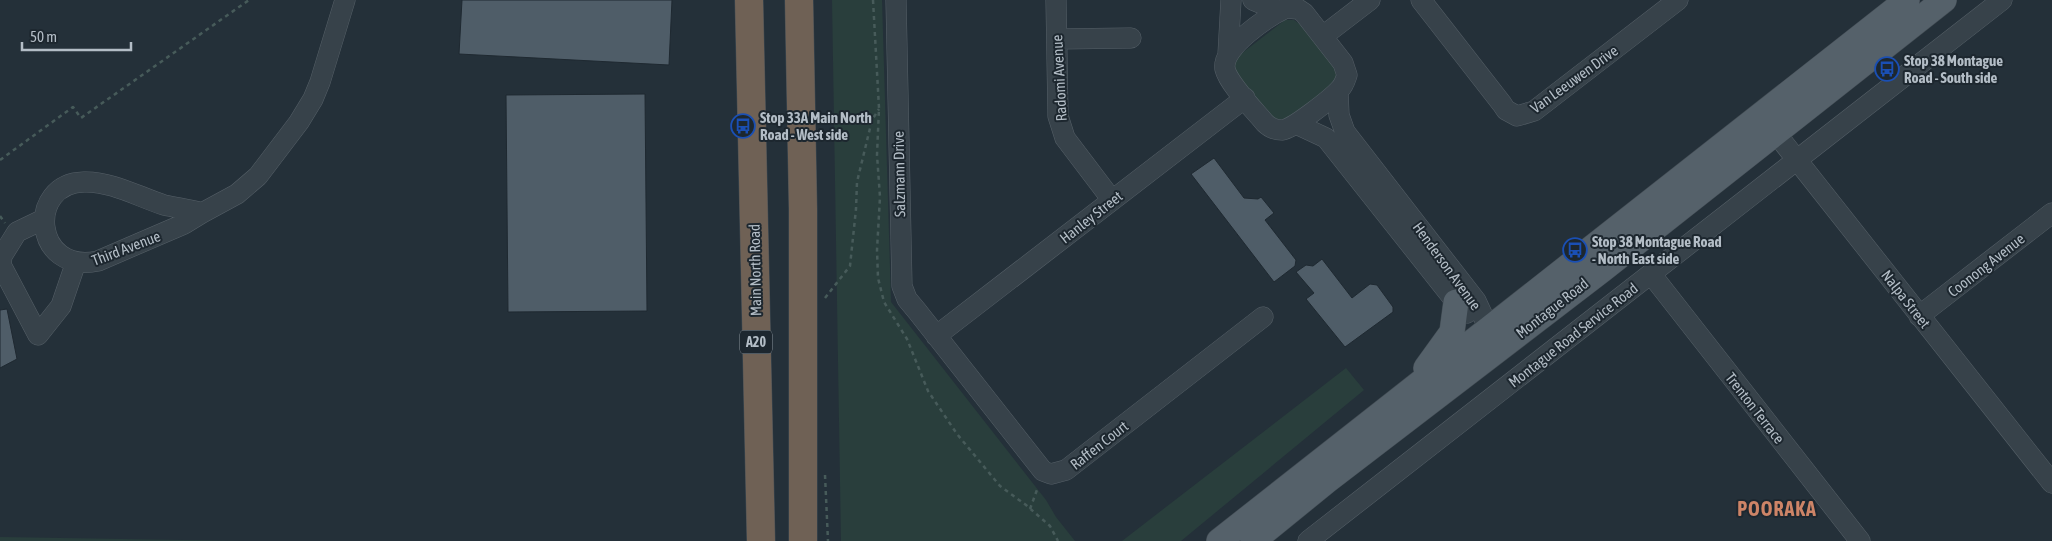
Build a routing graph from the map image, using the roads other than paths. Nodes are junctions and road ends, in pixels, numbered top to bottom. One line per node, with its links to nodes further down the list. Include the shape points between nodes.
1 (344, 0): 25 (street, Third Avenue, via 320,82 299,122 258,176 237,194)
2 (749, 0): 37 (highway, Main North Road / A20)
3 (799, 0): 38 (highway)
4 (896, 0): 33 (street, Salzmann Drive, via 902,286 907,299)
5 (1056, 0): 16 (street, Radomi Avenue)
6 (1230, 0): 18 (street)
7 (1253, 0): 14 (street)
8 (1370, 0): 15 (street)
9 (1421, 0): 10 (street, Van Leeuwen Drive, via 1506,110 1517,116 1534,111)
10 (1678, 0)
11 (1907, 0): 22 (main road, Montague Road)
12 (1944, 0): 22 (main road, Montague Road)
13 (2002, 0): 23 (street, Montague Road Service Road)
14 (1279, 11): 15 (street, via 1298,9); 18 (street)
15 (1323, 36): 19 (street, via 1346,68 1345,82)
16 (1056, 38): 17 (street); 24 (street, Radomi Avenue, via 1061,128 1065,138)
17 (1131, 38)
18 (1228, 54): 20 (street, via 1225,68)
19 (1338, 91): 21 (street); 34 (street, Henderson Avenue, via 1338,115 1345,132 1476,301)
20 (1245, 98): 21 (street, via 1272,129 1283,130); 24 (street, Hanley Street)
21 (1296, 124): 30 (street, Henderson Avenue, via 1322,135 1332,145)
22 (1768, 124): 23 (street, Nalpa Street); 34 (main road, Montague Road)
23 (1797, 160): 29 (street, Montague Road Service Road); 31 (street, Nalpa Street)
24 (1112, 200): 33 (street, Hanley Street)
25 (202, 213): 27 (street, via 102,184 82,182 61,190 49,203); 28 (street, Third Avenue, via 98,261)
26 (2052, 213): 31 (street, Coonong Avenue)
27 (44, 219): 28 (street, Third Avenue, via 46,236 52,247 64,258); 28 (street, via 17,232 2,256 1,265 38,335 60,306)
28 (76, 262)
29 (1651, 274): 41 (street, Montague Road Service Road); 42 (street, Trenton Terrace)
30 (1456, 302): 34 (street, Henderson Avenue); 35 (main road, via 1452,332)
31 (1919, 316): 36 (street, Nalpa Street)
32 (1263, 318): 33 (street, Raffen Court, via 1066,470 1051,474 1037,465)
33 (936, 336)
34 (1496, 338): 35 (main road, Montague Road); 40 (main road, Montague Road)
35 (1406, 394): 39 (main road, Montague Road)
36 (2048, 471)
37 (761, 541)
38 (803, 541)
39 (1219, 541)
40 (1252, 541)
41 (1308, 541)
42 (1860, 541)

